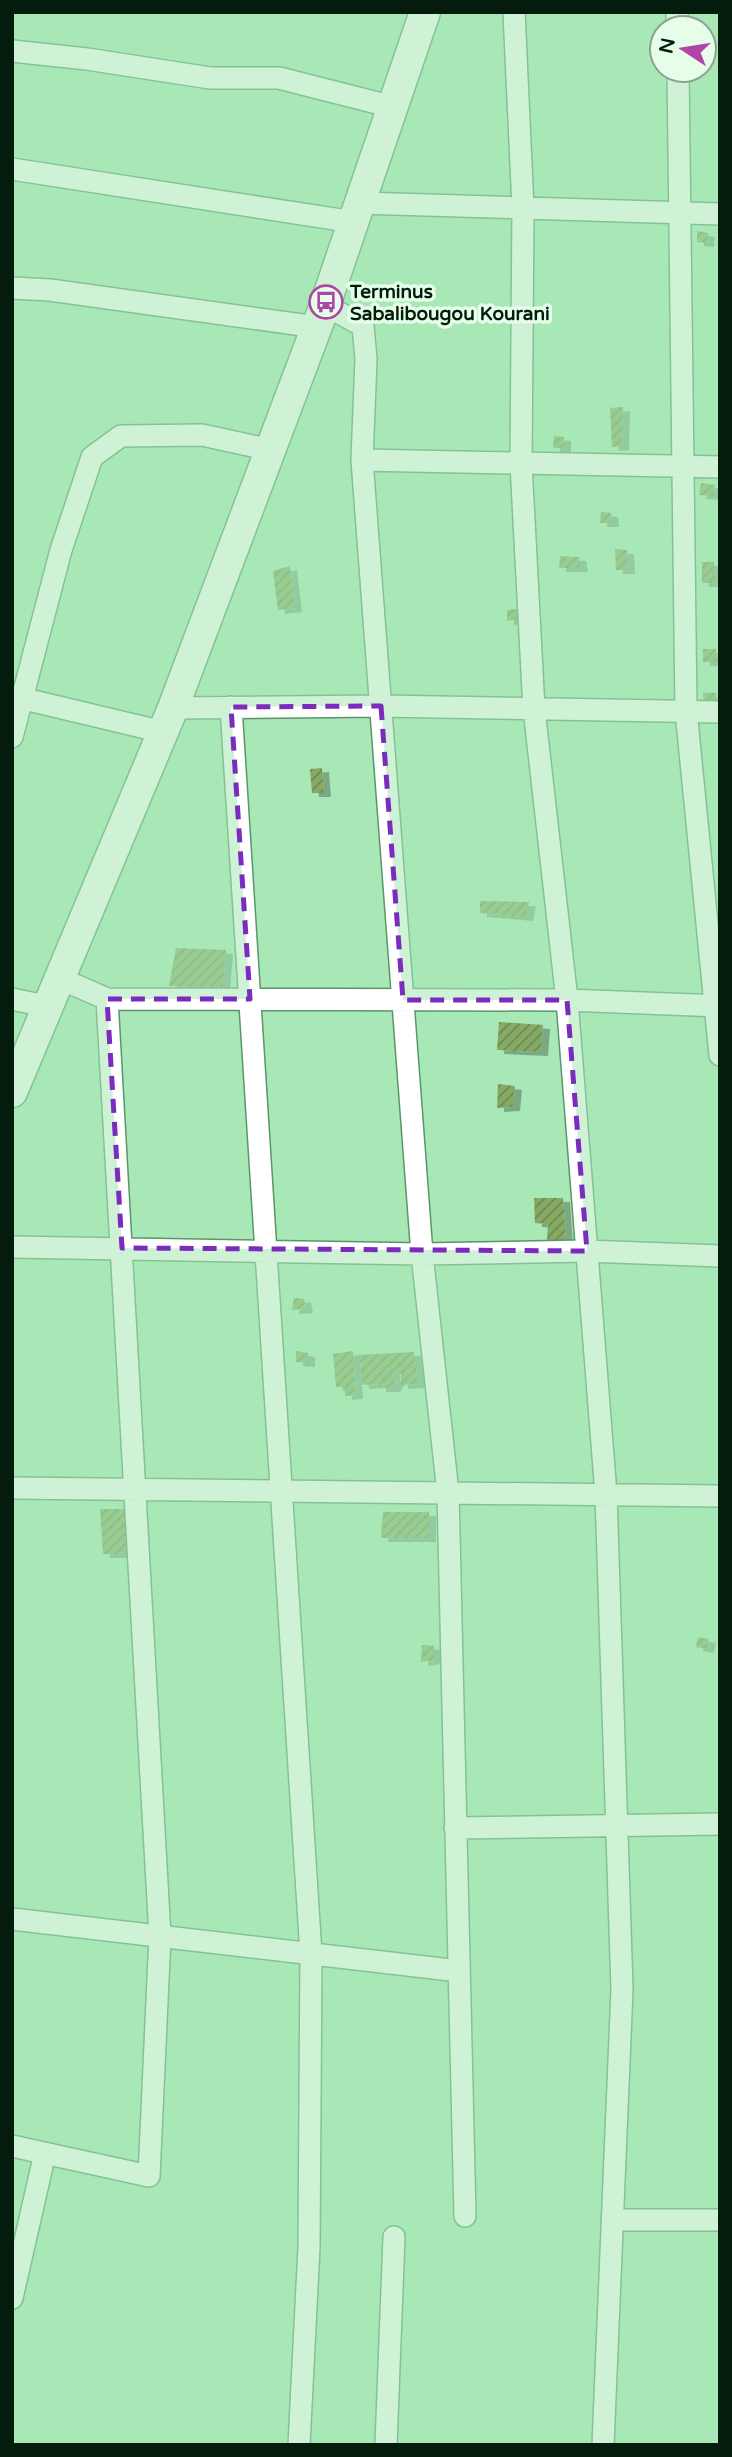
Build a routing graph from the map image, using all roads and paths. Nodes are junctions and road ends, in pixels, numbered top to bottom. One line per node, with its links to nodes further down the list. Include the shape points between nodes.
1 (425, 12): 5 (main road)
2 (514, 12): 7 (street)
3 (12, 51): 5 (street, via 210,78 279,78)
4 (678, 84): 9 (street)
5 (393, 107): 8 (main road)
6 (12, 169): 8 (street)
7 (523, 208): 8 (street); 9 (street); 15 (street)
8 (357, 213): 12 (main road)
9 (680, 213): 10 (street); 16 (street)
10 (720, 214)
11 (12, 288): 12 (street)
12 (321, 316): 13 (main road); 14 (street, via 363,326)
13 (271, 450): 18 (street, via 202,435 121,436 92,457); 24 (main road)
14 (362, 460): 15 (street); 19 (street)
15 (521, 464): 16 (street); 21 (street)
16 (683, 467): 17 (street); 22 (street)
17 (720, 467)
18 (17, 698): 24 (street); 25 (street)
19 (381, 706): 20 (street); 21 (street); 30 (street)
20 (231, 707): 24 (street); 29 (street)
21 (534, 709): 22 (street); 31 (street)
22 (686, 711): 23 (street); 32 (street)
23 (720, 712)
24 (168, 720): 26 (main road)
25 (12, 737)
26 (61, 979): 28 (street); 33 (main road)
27 (12, 999): 33 (street)
28 (107, 999): 29 (street); 37 (street)
29 (250, 999): 30 (street); 38 (street)
30 (403, 1000): 31 (street); 40 (street)
31 (567, 1000): 32 (street); 39 (street)
32 (717, 1006): 34 (street)
33 (50, 1007): 35 (main road)
34 (720, 1055)
35 (12, 1092)
36 (12, 1247): 37 (street)
37 (122, 1248): 38 (street); 43 (street)
38 (266, 1251): 40 (street); 44 (street)
39 (587, 1251): 40 (street); 41 (street); 46 (street)
40 (422, 1254): 45 (street)
41 (720, 1256)
42 (12, 1488): 43 (street)
43 (135, 1489): 44 (street); 52 (street)
44 (281, 1491): 45 (street); 53 (street)
45 (448, 1493): 46 (street); 50 (street)
46 (606, 1494): 47 (street); 49 (street)
47 (720, 1496)
48 (720, 1824): 49 (street)
49 (617, 1825): 50 (street); 58 (street, via 622,1989)
50 (455, 1828): 54 (street)
51 (12, 1919): 52 (street)
52 (160, 1936): 53 (street); 56 (street, via 149,2176)
53 (311, 1954): 54 (street); 62 (street, via 309,2247)
54 (459, 1971): 57 (street)
55 (12, 2146): 56 (street)
56 (45, 2153): 61 (street)
57 (465, 2216)
58 (612, 2220): 59 (street); 64 (street)
59 (720, 2220)
60 (394, 2237): 63 (street)
61 (12, 2298)
62 (299, 2445)
63 (386, 2445)
64 (603, 2445)

